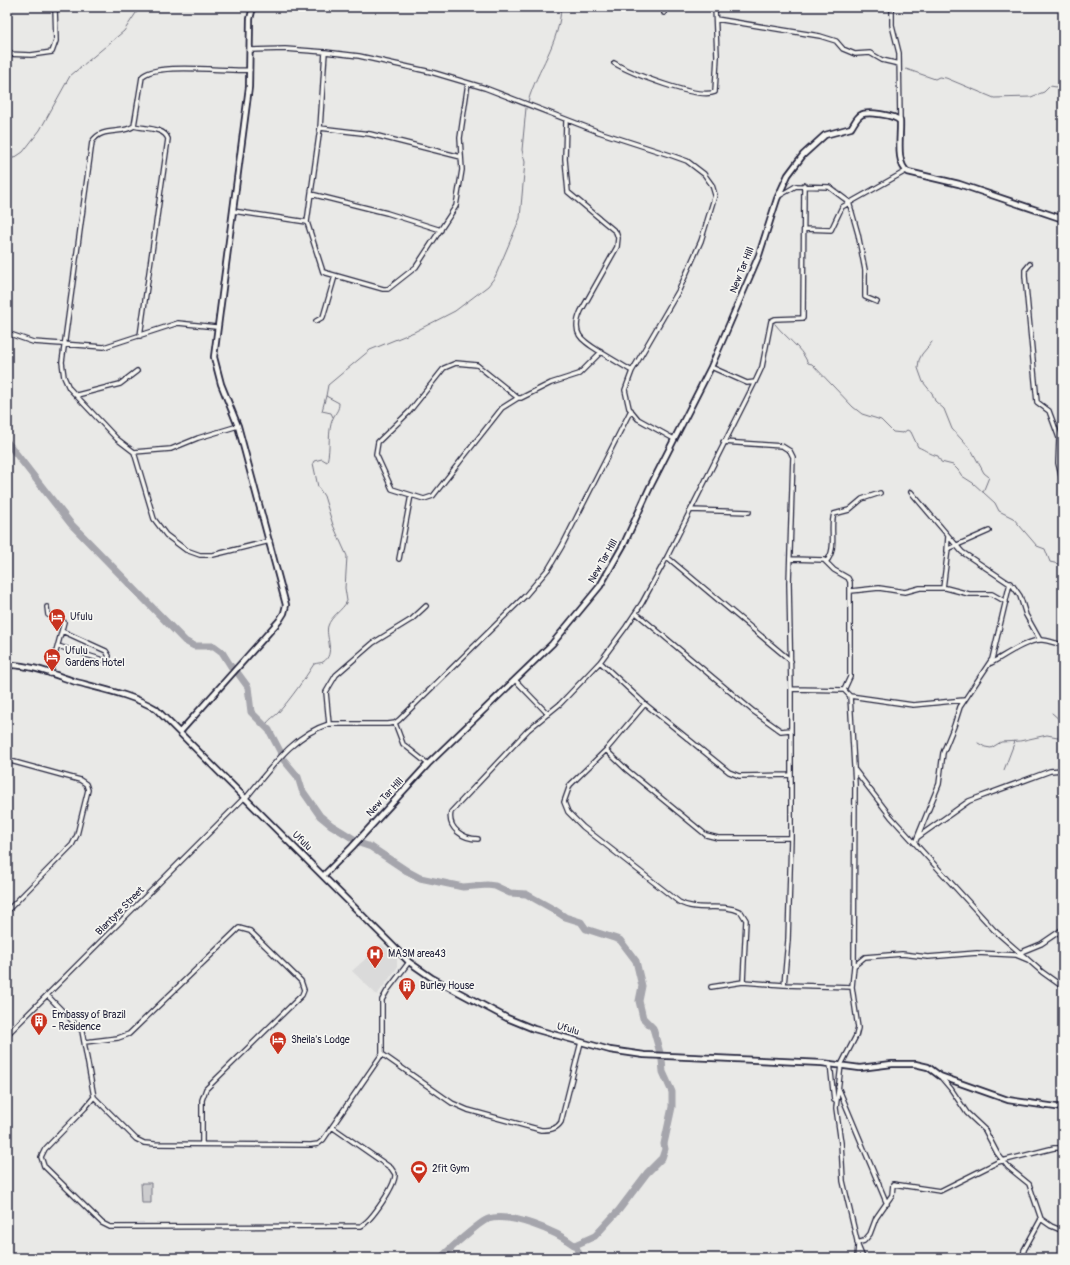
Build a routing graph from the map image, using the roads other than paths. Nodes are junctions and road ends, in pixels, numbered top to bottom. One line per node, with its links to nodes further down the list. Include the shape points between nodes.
1 (55, 7): 10 (street, via 56,41 52,52 31,55)
2 (664, 7): 6 (street)
3 (715, 7): 7 (street)
4 (892, 7): 12 (street, via 892,25)
5 (252, 8): 8 (street)
6 (664, 13)
7 (716, 19): 11 (street, via 716,87 709,95 646,78); 12 (street, via 820,36 836,41 843,50 855,54 870,53 882,60)
8 (250, 50): 9 (street); 13 (street)
9 (325, 52): 14 (street, via 422,69); 18 (street)
10 (7, 54)
11 (614, 63)
12 (899, 64): 16 (street)
13 (250, 70): 17 (street, via 150,71 142,77); 25 (street)
14 (468, 83): 15 (street); 19 (street, via 460,138)
15 (566, 120): 38 (street, via 565,159 568,192 616,232 618,238 617,246 577,320 577,330 585,344); 41 (street, via 687,161 704,174 714,190 713,202 693,261)
16 (900, 121): 20 (street, via 901,162); 23 (street, New Tar Hill, via 894,116 867,113 861,115 848,129 831,132 803,155 785,181)
17 (134, 126): 36 (street, via 162,132 168,139); 37 (street, via 100,134 92,142)
18 (320, 128): 19 (street, via 370,134); 22 (street)
19 (461, 158): 29 (street, via 459,195 456,206)
20 (906, 171): 24 (street); 26 (street, via 959,184)
21 (804, 185): 23 (street, via 792,187); 24 (street, via 829,187); 28 (street)
22 (311, 194): 27 (street); 29 (street, via 381,211)
23 (779, 196): 39 (street, New Tar Hill, via 759,254)
24 (849, 202): 28 (street, via 840,210 830,230); 32 (street, via 865,270 865,297)
25 (233, 211): 27 (street); 34 (street)
26 (1063, 219)
27 (307, 222): 31 (street, via 322,270)
28 (804, 229): 42 (street, via 803,318 771,321 762,366)
29 (442, 230): 31 (street, via 416,267 388,288 383,289)
30 (1030, 264): 50 (street, via 1025,270 1025,276 1037,402 1049,411 1058,438 1058,463)
31 (335, 276): 33 (street, via 323,317)
32 (877, 302)
33 (316, 321)
34 (216, 327): 36 (street, via 178,323); 46 (street, via 215,363)
35 (7, 333): 37 (street, via 25,340)
36 (140, 336): 37 (street, via 104,347)
37 (65, 345): 43 (street, via 62,370 66,383)
38 (601, 352): 41 (street); 44 (street, via 579,374)
39 (711, 367): 42 (street, via 747,383); 47 (street, New Tar Hill)
40 (137, 371): 43 (street, via 120,384)
41 (632, 371): 45 (street, via 625,393)
42 (755, 382): 48 (street)
43 (77, 395): 49 (street, via 117,439)
44 (518, 398): 53 (street, via 502,408 433,496 427,499); 53 (street, via 477,365 456,363 444,368 376,446 376,454 392,489)
45 (631, 410): 47 (street, via 642,422); 88 (street, via 549,568 525,596)
46 (238, 426): 49 (street, via 171,449); 58 (street)
47 (674, 439): 81 (street, New Tar Hill, via 624,544 600,586 563,633)
48 (723, 442): 54 (street); 63 (street, via 782,446 790,451 793,458)
49 (134, 452): 58 (street, via 154,519 166,536 186,550 200,555 213,555)
50 (1063, 484)
51 (911, 492): 57 (street)
52 (880, 493): 64 (street, via 862,499 849,510 834,514 833,542 830,557)
53 (411, 495): 62 (street)
54 (691, 510): 55 (street); 61 (street)
55 (749, 512)
56 (989, 531): 59 (street)
57 (948, 536): 59 (street); 60 (street)
58 (270, 540): 91 (street, via 286,601 284,613)
59 (955, 545): 60 (street); 65 (street, via 972,560)
60 (947, 552): 66 (street)
61 (667, 557): 71 (street); 76 (street)
62 (399, 559)
63 (790, 559): 64 (street, via 816,559); 76 (street)
64 (826, 562): 67 (street, via 848,578)
65 (1010, 583): 68 (street); 73 (street, via 1020,596 1026,615)
66 (944, 588): 67 (street, via 920,588 905,592 879,588); 68 (street, via 969,594 992,594)
67 (851, 591): 83 (street, via 850,677)
68 (1006, 602): 78 (street)
69 (426, 606): 89 (street, via 412,619 373,643 336,675 326,692)
70 (47, 607): 72 (street, via 48,615 63,621)
71 (636, 613): 77 (street); 90 (street, via 752,711 781,731)
72 (62, 630): 74 (street); 74 (street, via 106,651 109,656 103,660)
73 (1040, 640): 75 (street); 78 (street, via 1018,647 1012,653)
74 (58, 646): 80 (street)
75 (1063, 646)
76 (791, 661): 82 (street)
77 (600, 662): 86 (street); 87 (street)
78 (991, 663): 85 (street)
79 (7, 665): 80 (street, Ufulu, via 17,665)
80 (50, 674): 91 (street, Ufulu, via 151,706)
81 (516, 680): 87 (street); 94 (street, New Tar Hill)
82 (791, 689): 83 (street); 90 (street)
83 (844, 690): 84 (street)
84 (850, 696): 85 (street, via 913,704); 95 (street)
85 (964, 700): 100 (street, via 943,753 939,784)
86 (644, 704): 92 (street); 97 (street, via 734,775)
87 (548, 714): 101 (street, via 530,727 451,812 450,822 456,831)
88 (395, 723): 89 (street); 94 (street, via 403,744)
89 (329, 724): 98 (street, Blantyre Street, via 302,739 280,757)
90 (790, 730): 97 (street)
91 (180, 732): 98 (street, Ufulu)
92 (606, 750): 99 (street, via 706,835 718,838); 110 (street, via 570,785 564,799 568,812 679,902 696,908 731,908 743,914 746,920)
93 (7, 760): 104 (street, via 80,780 86,784 88,790 77,835 72,845)
94 (428, 764): 103 (street, New Tar Hill)
95 (855, 770): 102 (street, via 889,815); 109 (street)
96 (1063, 770): 100 (street, via 1050,771 969,801)
97 (790, 775): 99 (street)
98 (244, 798): 103 (street, Ufulu); 115 (street, Blantyre Street)
99 (790, 838): 111 (street, via 788,940)
100 (917, 838): 102 (street)
101 (478, 839)
102 (915, 843): 106 (street, via 994,930)
103 (324, 875): 108 (street, Ufulu)
104 (7, 912)
105 (1063, 929): 106 (street, via 1041,944)
106 (1019, 953): 107 (street)
107 (1028, 960): 109 (street, via 1016,955 977,953 928,957 902,954 865,957); 112 (street)
108 (409, 962): 118 (street, Ufulu, via 432,978 507,1018 534,1029); 119 (street, via 382,1000)
109 (854, 966): 114 (street)
110 (743, 982): 111 (street); 113 (street)
111 (784, 985): 114 (street)
112 (1063, 986)
113 (711, 987)
114 (852, 987): 121 (street, via 858,1028)
115 (47, 995): 116 (street, Blantyre Street); 117 (street, via 82,1031)
116 (7, 1035)
117 (85, 1042): 124 (street); 128 (street, via 129,1034 239,928 250,931 300,981 304,990 302,995 206,1088 202,1100)
118 (581, 1042): 119 (street, via 561,1122 556,1128 545,1130 491,1117 452,1103); 120 (street, Ufulu, via 644,1055)
119 (382, 1054): 127 (street)
120 (830, 1063): 121 (street, Ufulu); 126 (street)
121 (840, 1065): 122 (street, Ufulu, via 860,1068 909,1064 928,1067); 123 (street)
122 (937, 1074): 125 (street, Ufulu, via 1015,1102); 130 (street, via 985,1130)
123 (838, 1086): 126 (street); 131 (street)
124 (94, 1097): 127 (street, via 45,1149 41,1157 44,1166 102,1223 110,1227 361,1226 368,1221 392,1185 394,1172); 128 (street, via 140,1142)
125 (1063, 1108)
126 (836, 1112): 134 (street, via 843,1181)
127 (332, 1127): 128 (street, via 323,1140 314,1144)
128 (202, 1144)
129 (1063, 1148): 130 (street)
130 (1004, 1161): 131 (street, via 985,1167 940,1191 893,1184 892,1195); 132 (street, via 1031,1187)
131 (887, 1204): 134 (street, via 876,1218 870,1234 864,1242)
132 (1042, 1219): 133 (street); 137 (street)
133 (1063, 1231)
134 (858, 1244): 135 (street); 136 (street)
135 (857, 1258)
136 (863, 1258)
137 (1022, 1258)

